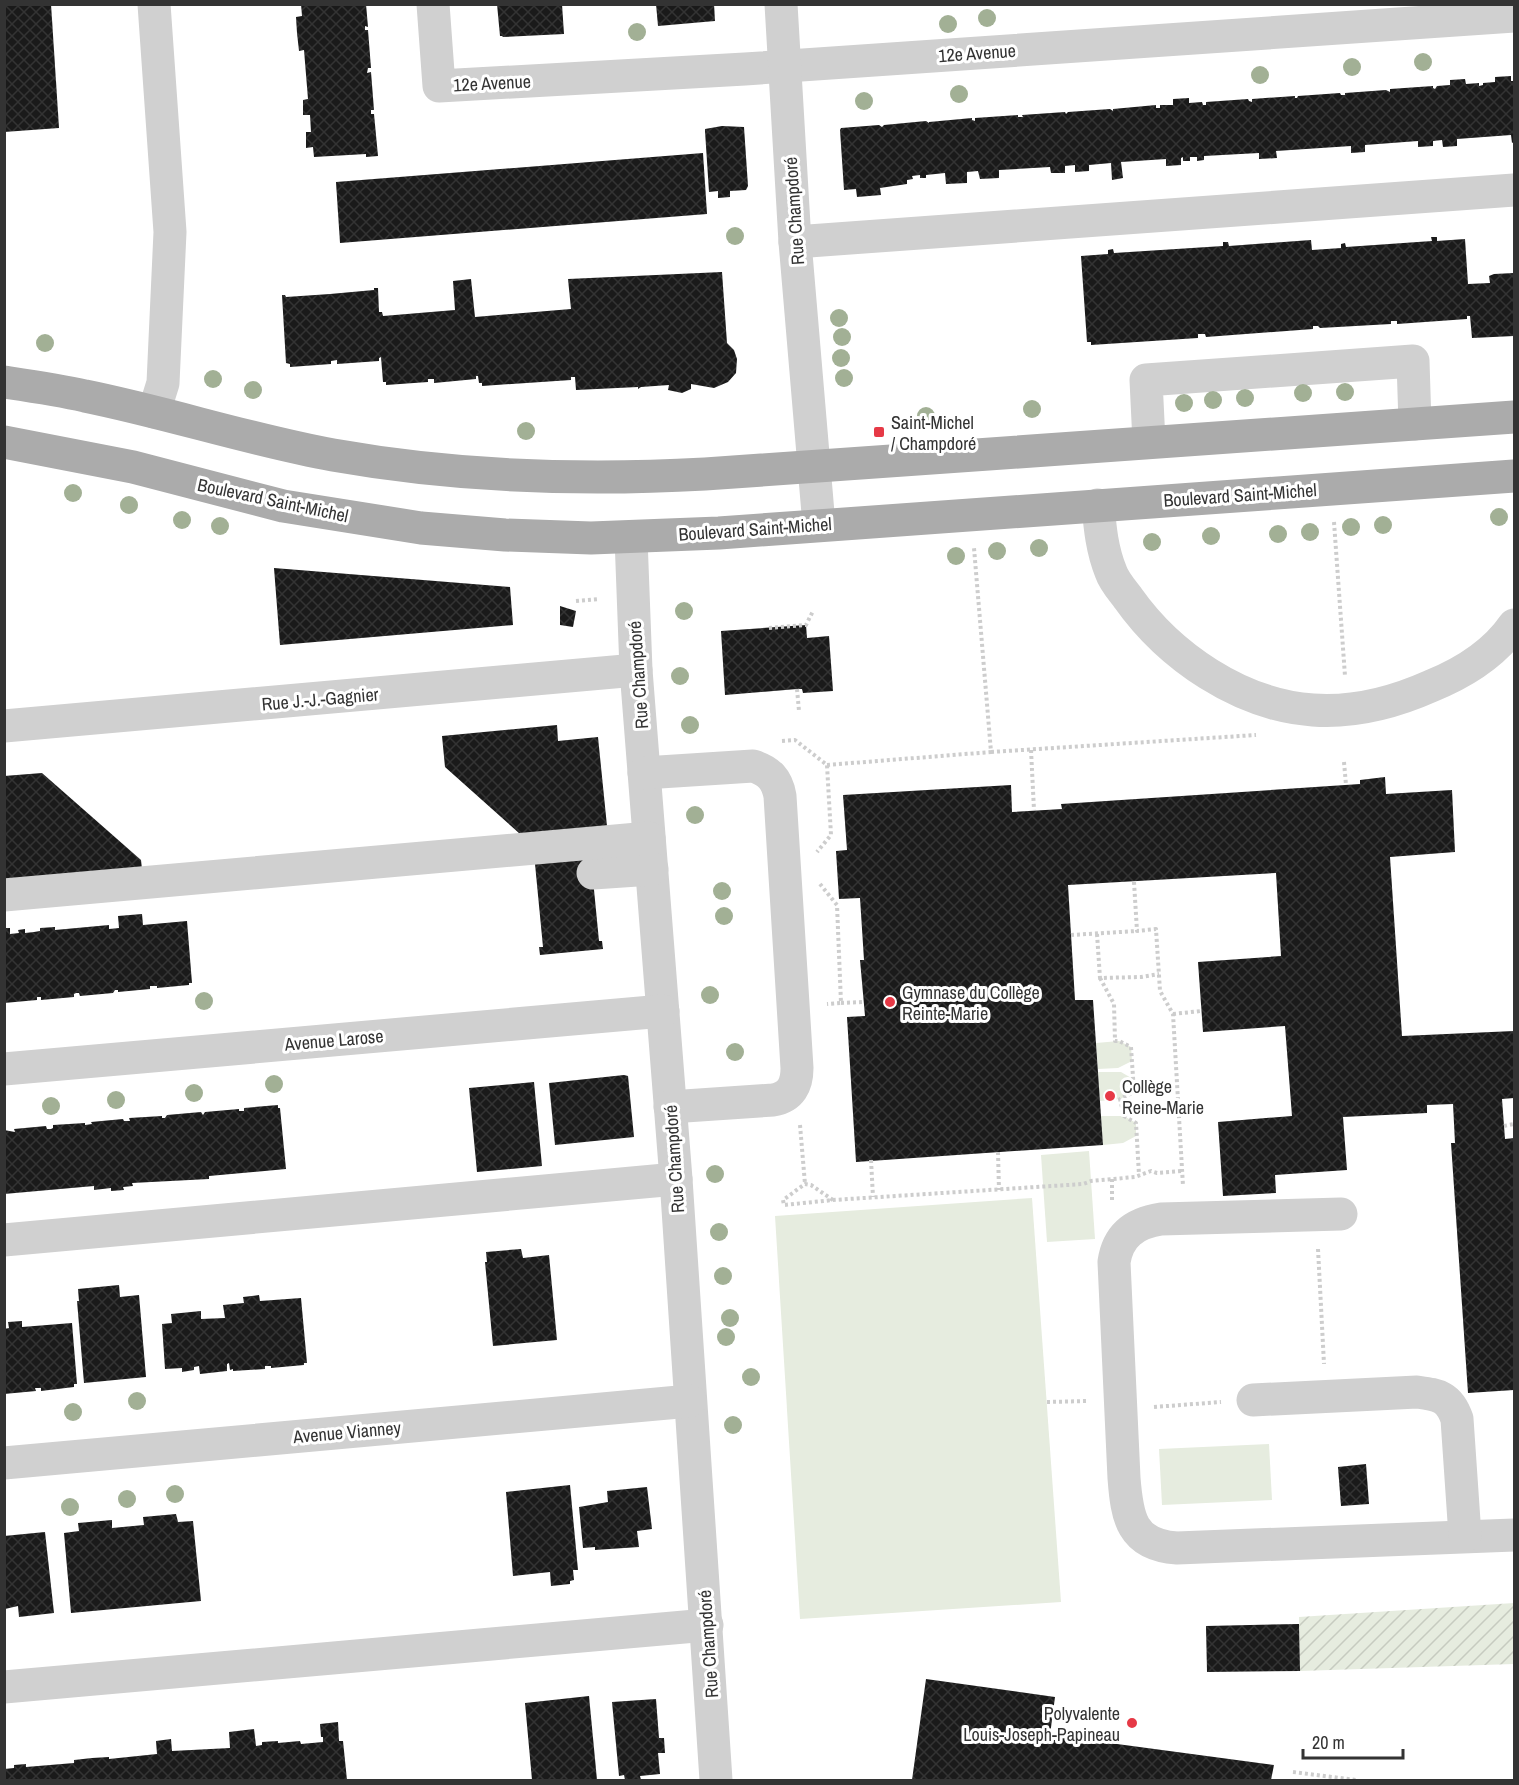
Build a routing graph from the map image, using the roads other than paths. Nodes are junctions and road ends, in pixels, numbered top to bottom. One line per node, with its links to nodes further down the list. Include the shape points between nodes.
1 (154, 4): 9 (street, via 170,232 163,383)
2 (433, 4): 5 (street, 12e Avenue, via 439,86)
3 (781, 4): 5 (street, Rue Champdoré)
4 (1515, 16): 5 (street, 12e Avenue)
5 (784, 66): 7 (street, Rue Champdoré)
6 (1515, 190): 7 (street)
7 (795, 243): 14 (street, Rue Champdoré)
8 (4, 382): 9 (main road)
9 (154, 412): 14 (main road, via 331,454 452,472 609,478)
10 (1515, 417): 11 (main road)
11 (1415, 424): 13 (main road); 13 (street, via 1413,361 1146,380)
12 (4, 442): 18 (main road, Boulevard Saint-Michel, via 133,467 244,497 346,517 487,534)
13 (1149, 442): 14 (main road)
14 (814, 467): 17 (street, Rue Champdoré)
15 (1515, 476): 16 (main road, Boulevard Saint-Michel)
16 (1098, 505): 17 (main road, Boulevard Saint-Michel); 19 (street, via 1106,558 1135,609 1155,631 1202,669 1254,696 1312,710 1372,707 1451,678)
17 (819, 525): 18 (main road, Boulevard Saint-Michel)
18 (631, 538): 20 (street, Rue Champdoré)
19 (1509, 644)
20 (636, 670): 21 (street, Rue J.-J.-Gagnier); 22 (street, Rue Champdoré)
21 (4, 726)
22 (644, 773): 23 (street, Rue Champdoré); 28 (street, via 753,766 772,776 780,796 795,1086 786,1096 773,1100)
23 (650, 853): 24 (street); 25 (street); 26 (street, Rue Champdoré)
24 (593, 873)
25 (4, 896)
26 (663, 1011): 27 (street, Avenue Larose); 28 (street, Rue Champdoré)
27 (4, 1069)
28 (670, 1107): 29 (street, Rue Champdoré)
29 (676, 1179): 31 (street); 33 (street, Rue Champdoré)
30 (1328, 1214): 36 (street, via 1161,1219 1130,1230 1116,1251 1114,1262 1127,1510 1135,1528 1149,1541 1178,1548)
31 (4, 1240)
32 (1252, 1400): 36 (street, via 1417,1392 1450,1403 1456,1419)
33 (690, 1401): 34 (street, Avenue Vianney); 37 (street, Rue Champdoré)
34 (4, 1463)
35 (1515, 1535): 36 (street)
36 (1466, 1536)
37 (707, 1625): 38 (street); 39 (street, Rue Champdoré)
38 (4, 1687)
39 (716, 1780)

